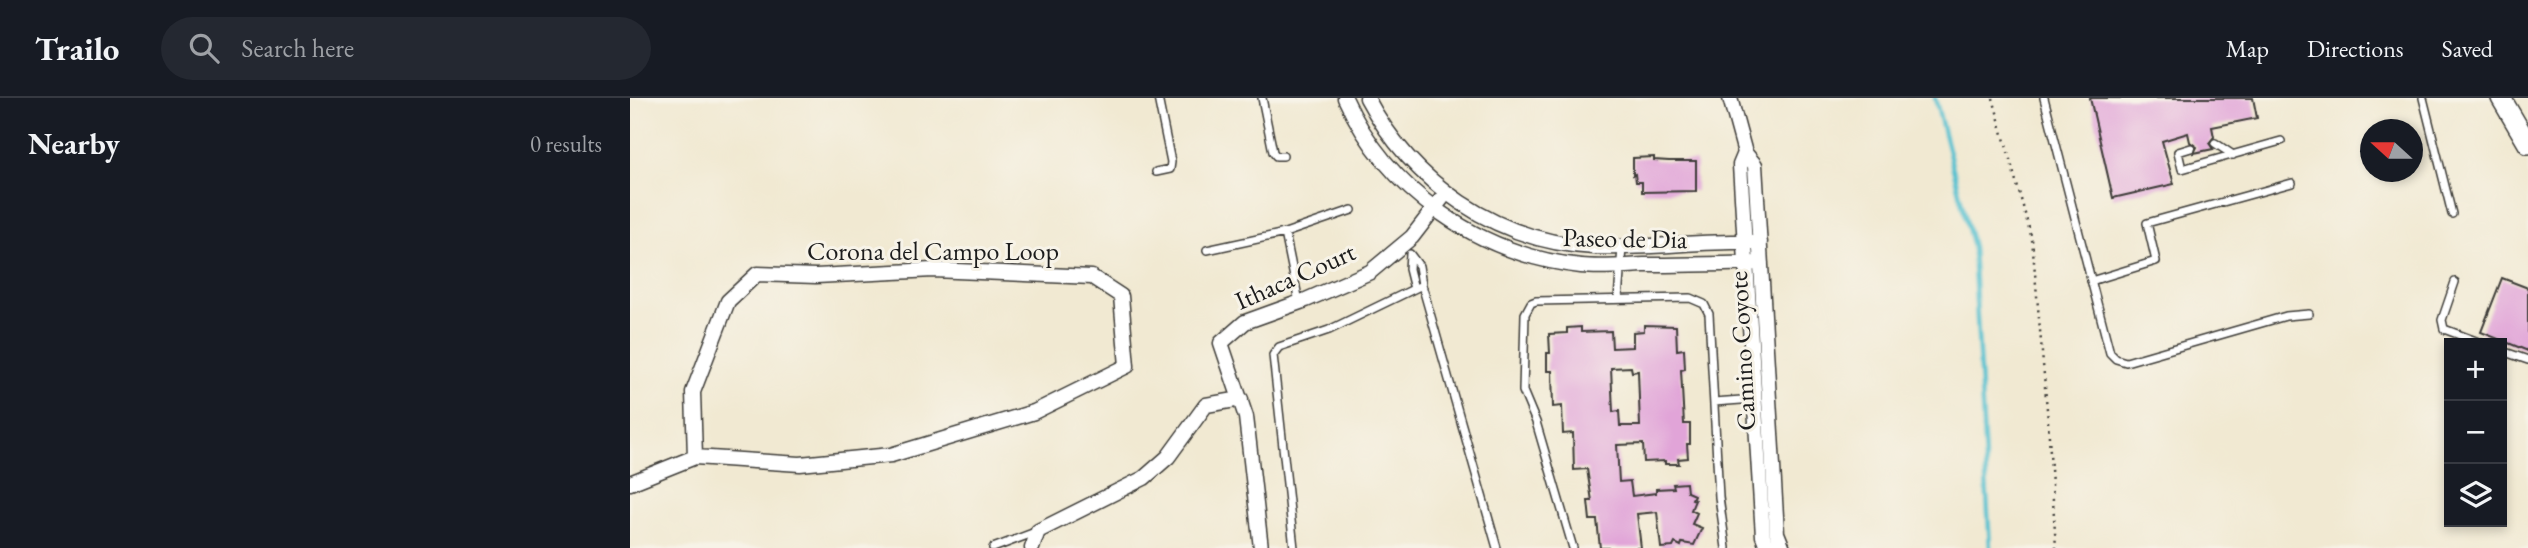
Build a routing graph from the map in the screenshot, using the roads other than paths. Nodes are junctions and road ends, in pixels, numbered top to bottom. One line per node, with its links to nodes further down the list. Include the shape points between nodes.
1 (1158, 98): 16 (lane, via 1171,162 1170,169)
2 (1262, 98): 15 (lane, via 1273,152)
3 (1345, 98): 19 (street, Paseo de Dia, via 1388,166)
4 (1367, 98): 18 (street, Paseo de Dia, via 1402,151)
5 (1730, 98): 13 (street, Camino Coyote)
6 (2044, 98): 31 (lane)
7 (2423, 98): 21 (lane)
8 (2501, 98): 11 (main road)
9 (2281, 141): 14 (lane)
10 (2215, 142): 14 (lane)
11 (2528, 145)
12 (2192, 148): 14 (lane, via 2178,152 2182,169)
13 (1745, 153): 23 (street, Camino Coyote, via 1740,165); 24 (street, Camino Coyote, via 1755,164)
14 (2233, 155)
15 (1283, 156)
16 (1156, 172)
17 (2292, 183): 31 (lane, via 2147,223 2156,261)
18 (1446, 193): 19 (street, Ithaca Court); 25 (street, Paseo de Dia, via 1488,219 1538,238)
19 (1435, 209): 26 (street, Ithaca Court); 30 (street, Paseo de Dia, via 1480,237 1521,253 1576,265)
20 (1352, 210): 22 (lane)
21 (2452, 214)
22 (1285, 233): 27 (lane); 36 (lane)
23 (1744, 242): 24 (street, Paseo de Dia); 25 (street, Paseo de Dia); 28 (street, Camino Coyote)
24 (1760, 242): 29 (street, Camino Coyote)
25 (1622, 247): 30 (lane)
26 (1407, 249): 33 (lane, via 1419,266); 34 (lane); 36 (street, Ithaca Court, via 1370,272)
27 (1207, 250)
28 (1745, 263): 29 (street, Paseo de Dia); 30 (street, Paseo de Dia); 42 (street, Camino Coyote)
29 (1761, 263): 42 (street, Camino Coyote)
30 (1619, 266): 35 (lane)
31 (2091, 281): 37 (lane, via 2110,353 2126,362 2287,316)
32 (2455, 282): 38 (lane, via 2442,320 2444,329)
33 (1422, 285): 34 (lane); 51 (lane)
34 (1414, 289): 50 (lane, via 1275,350)
35 (1618, 299): 43 (lane, via 1690,298 1704,304 1709,314); 52 (lane, via 1536,301 1525,314 1523,391)
36 (1299, 303): 41 (street, Ithaca Court, via 1245,322 1221,343)
37 (2309, 314)
38 (2468, 338)
39 (2507, 353): 40 (lane)
40 (2528, 360)
41 (1241, 399): 46 (street, via 1206,405 1168,457 1144,478); 49 (street)
42 (1762, 399): 43 (lane); 54 (street, Camino Coyote, via 1763,536); 55 (street, Camino Coyote, via 1777,533)
43 (1714, 402): 53 (lane)
44 (695, 457): 44 (street, Corona del Campo Loop, via 800,464 891,455 1034,412 1127,366 1121,296 1092,277 933,270 757,274 728,301 694,392); 45 (street, Corona del Campo Loop)
45 (630, 483)
46 (1038, 531): 47 (lane); 48 (street)
47 (993, 548)
48 (1032, 548)
49 (1261, 548)
50 (1294, 548)
51 (1497, 548)
52 (1573, 548)
53 (1726, 548)
54 (1768, 548)
55 (1783, 548)

